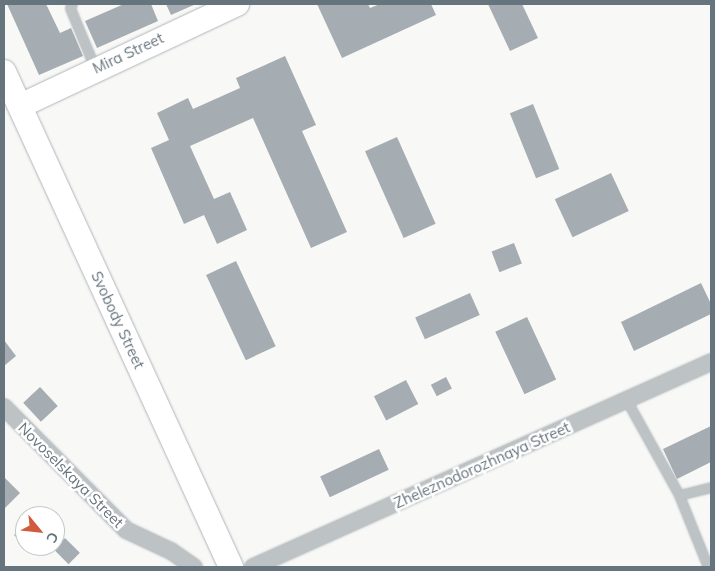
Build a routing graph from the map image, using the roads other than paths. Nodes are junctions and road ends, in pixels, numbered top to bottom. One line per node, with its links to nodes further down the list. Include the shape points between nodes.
1 (72, 4): 3 (lane, via 70,8)
2 (237, 4): 3 (street, Mira Street)
3 (95, 68): 5 (street, Mira Street)
4 (4, 72): 5 (street, Svobody Street)
5 (20, 106): 12 (street, Svobody Street)
6 (711, 362): 7 (street, Zheleznodorozhnaya Street)
7 (627, 401): 10 (lane); 13 (street, Zheleznodorozhnaya Street)
8 (4, 407): 11 (street, Novoselskaya Street, via 126,530 172,551)
9 (711, 487): 10 (lane)
10 (679, 495): 14 (lane)
11 (194, 567)
12 (231, 567)
13 (252, 567)
14 (708, 567)

